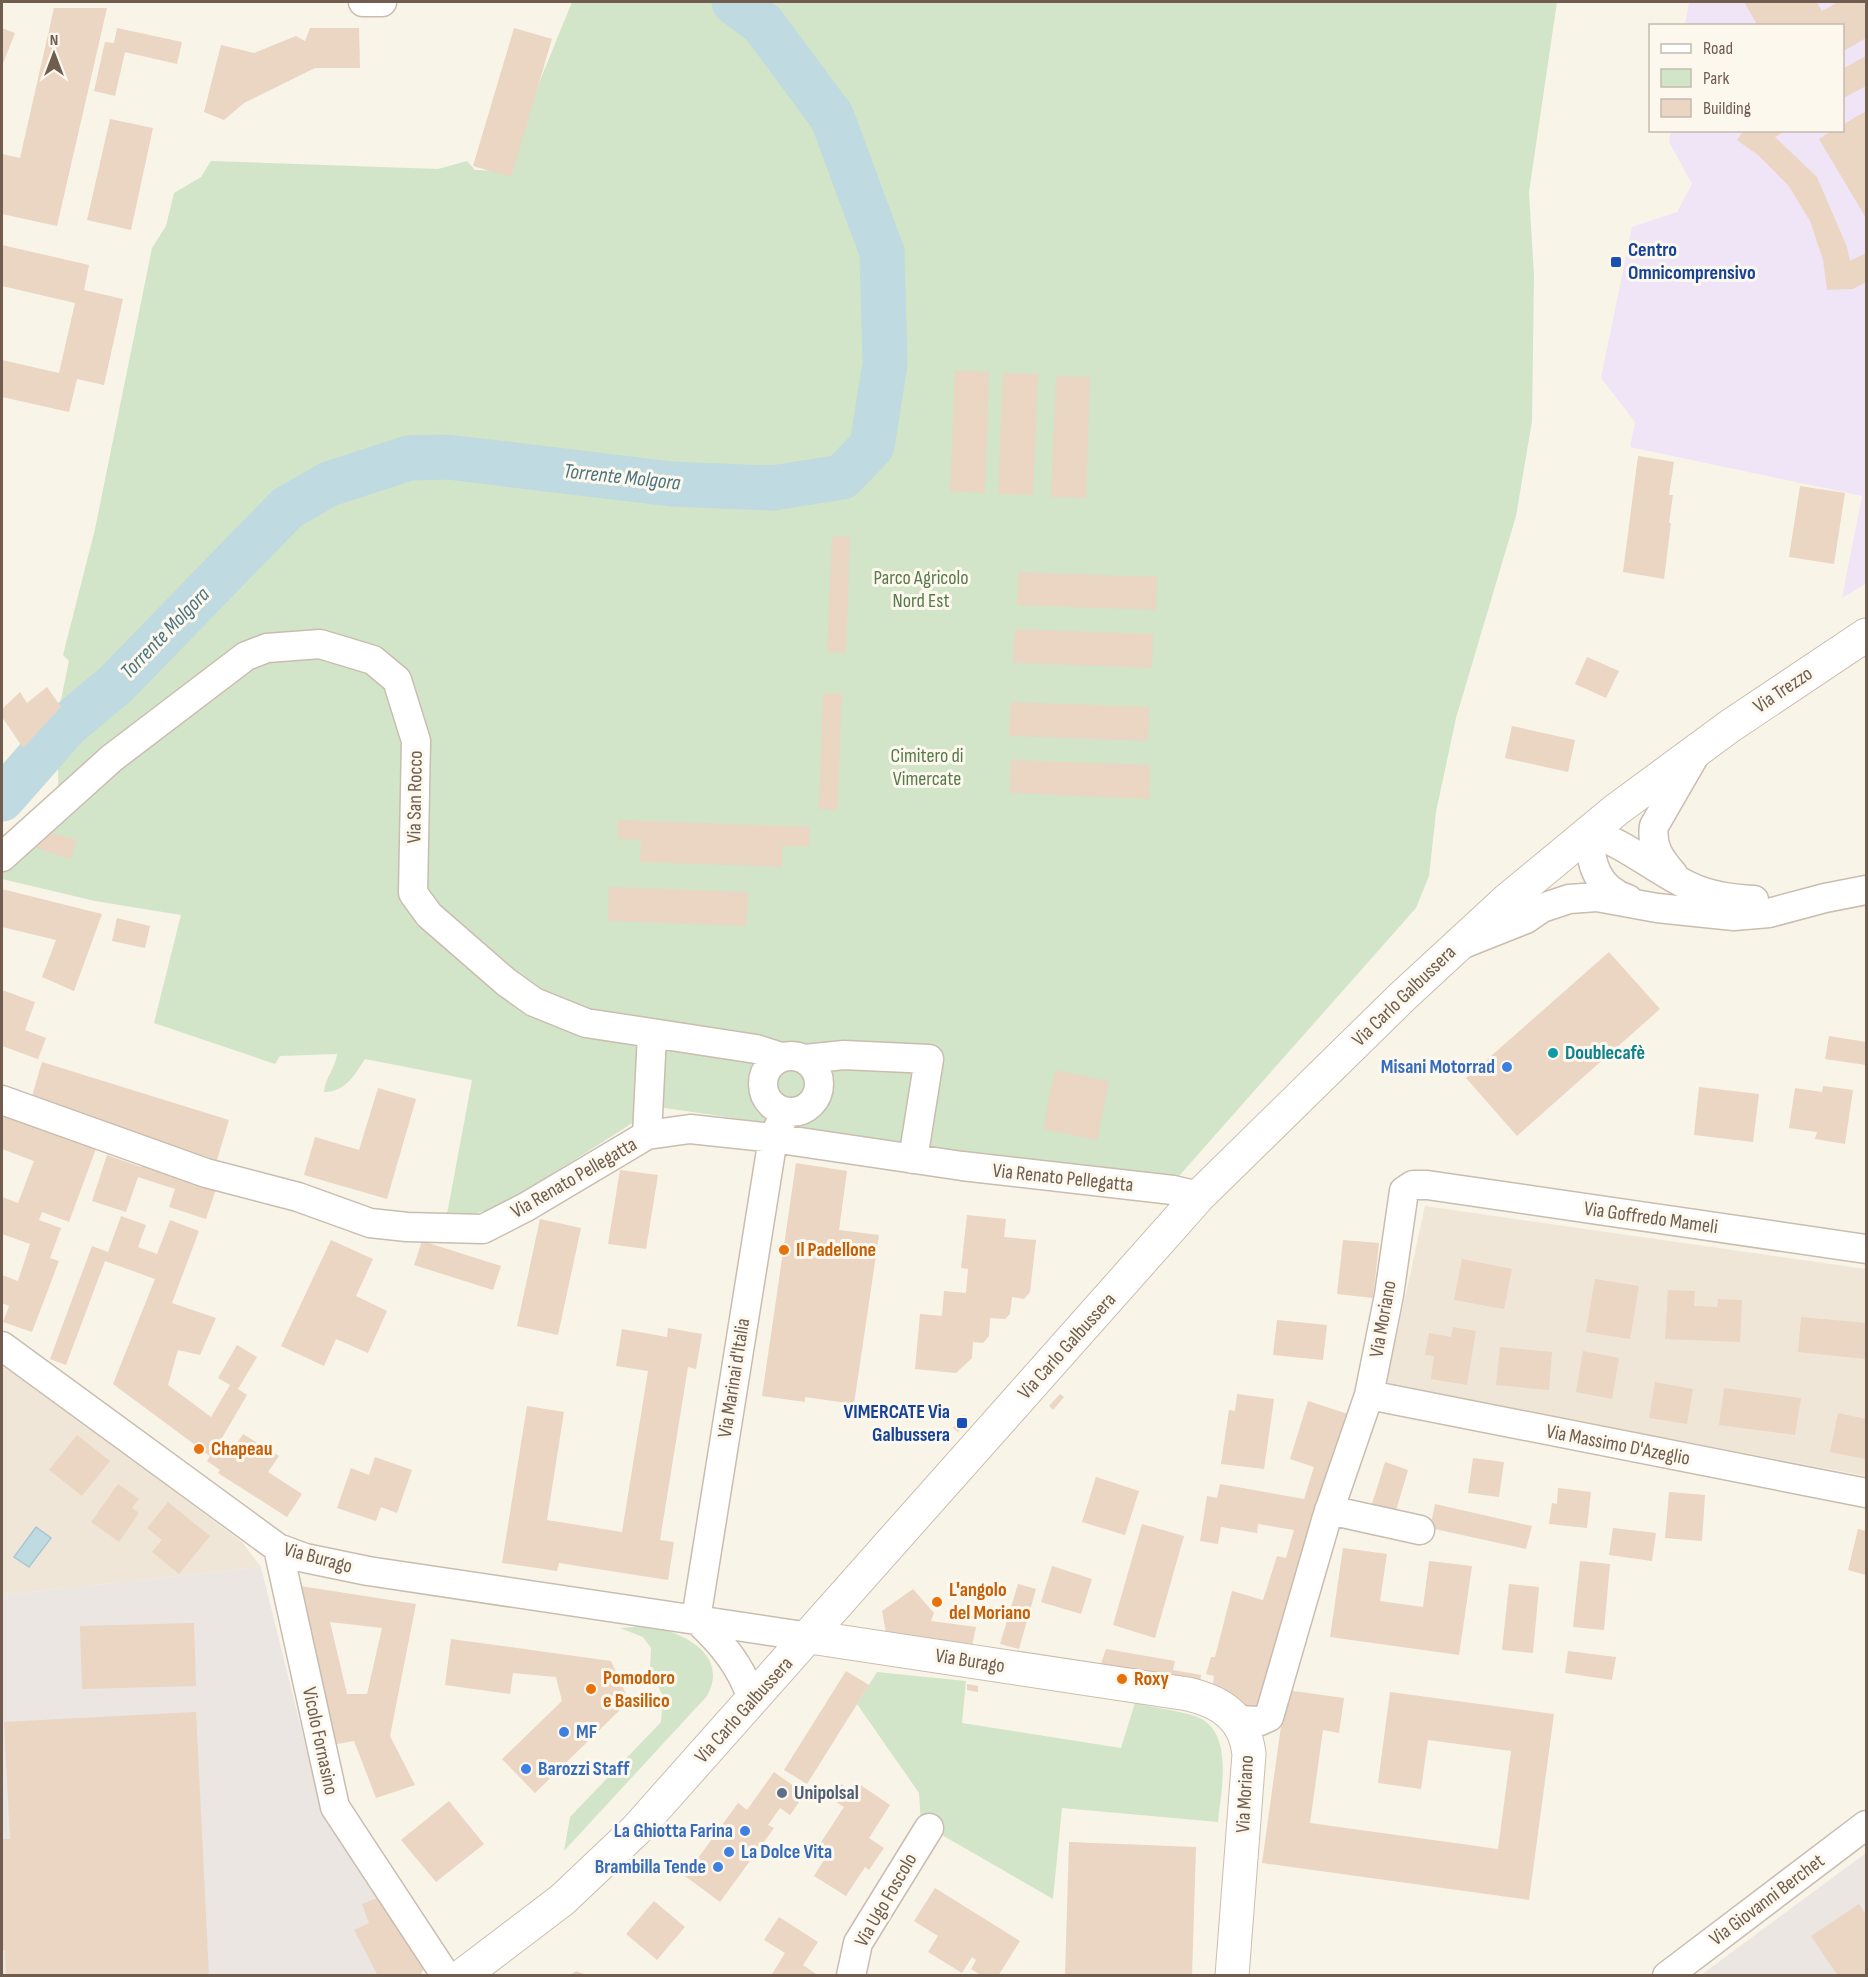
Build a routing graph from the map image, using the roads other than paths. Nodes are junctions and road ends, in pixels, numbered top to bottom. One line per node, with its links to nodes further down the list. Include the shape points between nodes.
1 (1866, 635): 2 (street, Via Trezzo)
2 (1701, 746): 3 (street, Via Carlo Galbussera); 5 (street, via 1653,830 1658,855)
3 (1589, 832): 5 (street, via 1620,843); 8 (street, via 1592,865 1605,885 1621,897); 9 (street, Via Carlo Galbussera)
4 (2, 857): 10 (street, Via San Rocco, via 112,758 246,656 267,648 320,644 373,660 397,680 416,741 413,893 429,915 534,1002 586,1023)
5 (1681, 882): 7 (street, via 1744,900)
6 (1866, 890): 7 (street)
7 (1825, 898): 8 (street, via 1748,916)
8 (1657, 908): 9 (street, via 1597,897 1569,898 1542,908 1526,920)
9 (1453, 948): 18 (street, Via Carlo Galbussera)
10 (652, 1035): 11 (street, Via San Rocco, via 756,1048); 14 (street)
11 (793, 1058): 13 (street, via 767,1069 763,1086 770,1103); 13 (street, via 817,1072 819,1089 803,1110); 16 (street, via 844,1055 929,1059)
12 (2, 1100): 14 (street, Via Renato Pellegatta, via 206,1173 298,1197 370,1223 407,1227 483,1229)
13 (786, 1112): 15 (street, Via Marinai d'Italia)
14 (647, 1135): 15 (street, Via Renato Pellegatta, via 690,1129)
15 (773, 1138): 16 (street, Via Renato Pellegatta); 26 (street, Via Marinai d'Italia)
16 (913, 1159): 18 (street, Via Renato Pellegatta)
17 (1435, 1187): 19 (street, Via Goffredo Mameli); 21 (street, Via Moriano, via 1413,1185 1402,1195 1389,1295)
18 (1199, 1196): 27 (street, Via Carlo Galbussera)
19 (1866, 1250)
20 (2, 1346): 25 (street, Via Burago)
21 (1369, 1395): 22 (street, Via Massimo D'Azeglio); 23 (street, Via Moriano)
22 (1866, 1493)
23 (1329, 1510): 24 (street); 29 (street, Via Moriano, via 1269,1717 1260,1721)
24 (1420, 1530)
25 (278, 1548): 26 (street, Via Burago, via 305,1558 368,1571); 32 (street, Vicolo Fornasino, via 335,1808)
26 (696, 1619): 27 (street, Via Burago); 28 (street, via 732,1655)
27 (810, 1636): 28 (street, Via Carlo Galbussera); 29 (street, Via Burago, via 1188,1694 1214,1701)
28 (753, 1701): 33 (street, Via Carlo Galbussera, via 636,1830 562,1900)
29 (1237, 1720): 35 (street, Via Moriano, via 1246,1735 1249,1754)
30 (1866, 1825): 36 (street, Via Giovanni Berchet)
31 (929, 1828): 34 (street, Via Ugo Foscolo, via 858,1943)
32 (446, 1976)
33 (462, 1976)
34 (851, 1976)
35 (1232, 1976)
36 (1667, 1976)

